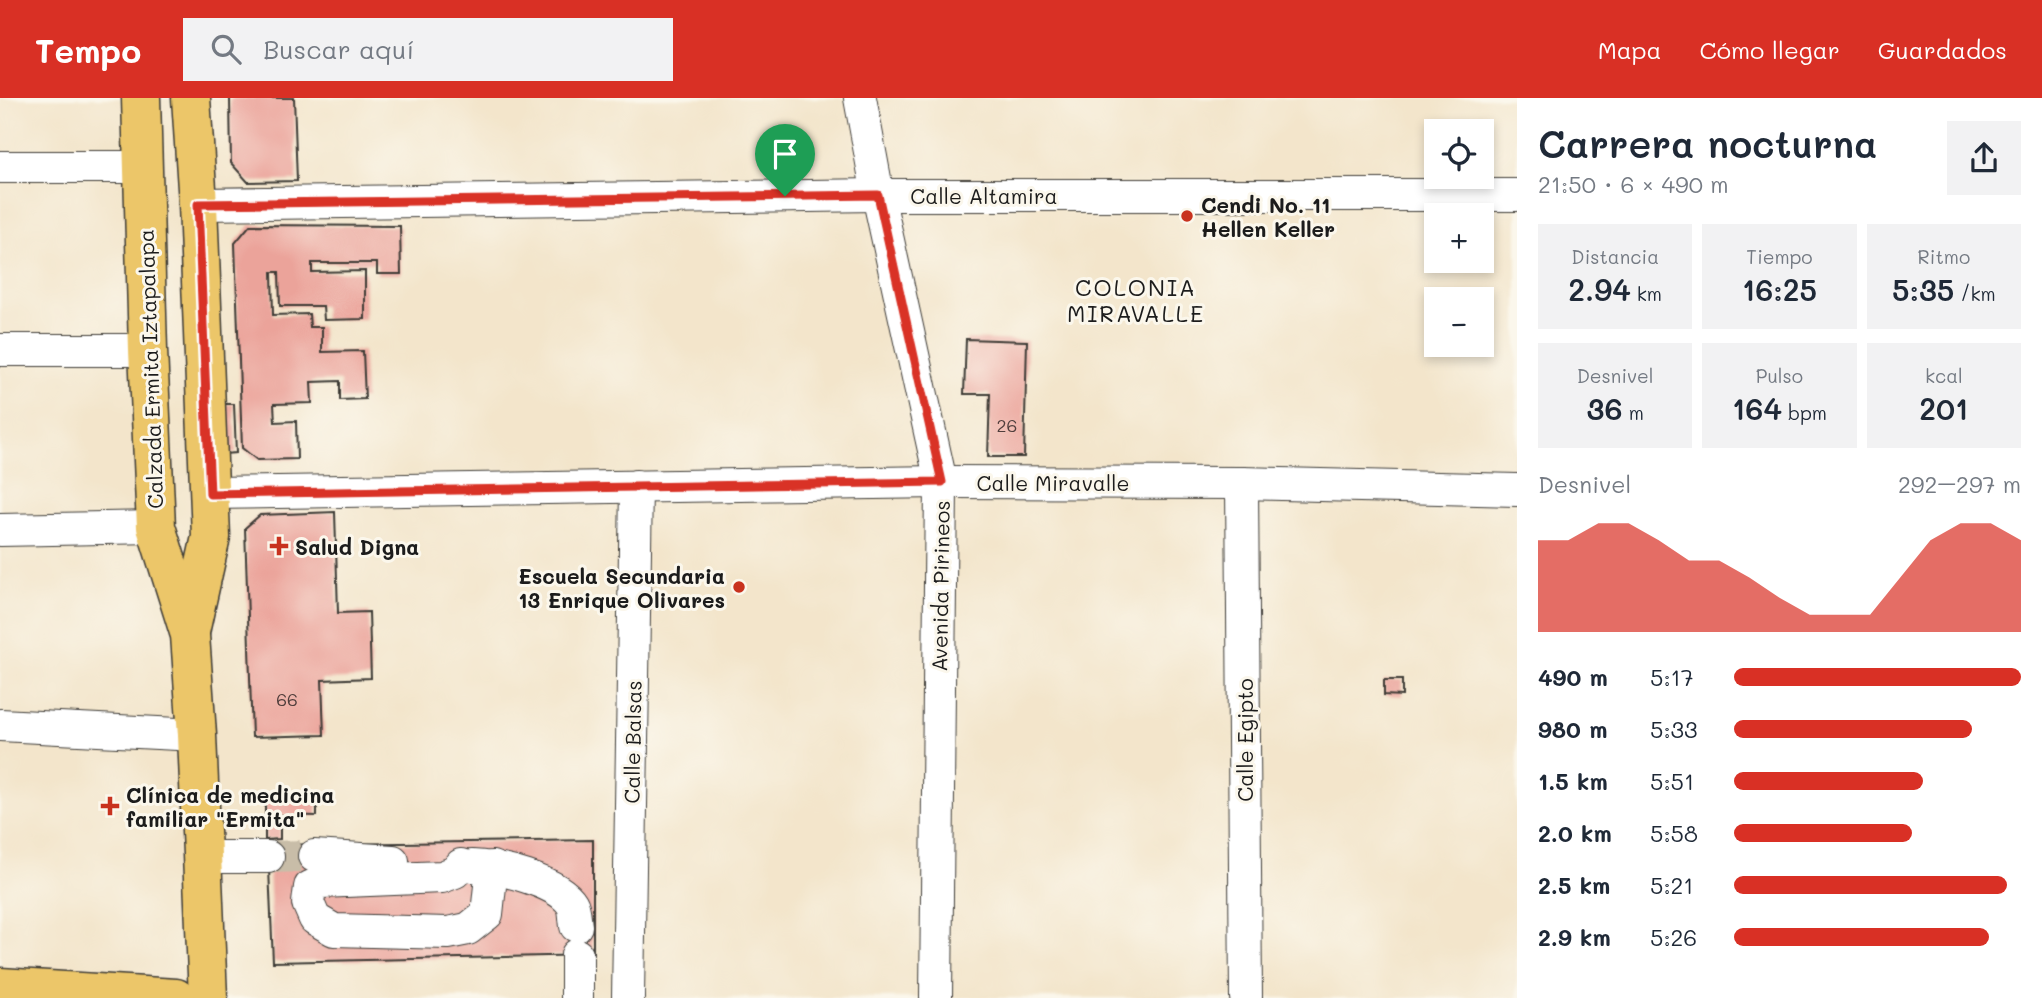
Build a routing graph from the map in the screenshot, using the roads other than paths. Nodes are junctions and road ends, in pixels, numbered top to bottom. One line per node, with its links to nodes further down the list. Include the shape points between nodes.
1 (141, 98): 5 (main road, Calzada Ermita Iztapalapa)
2 (860, 98): 6 (street, Avenida Pirineos)
3 (197, 108): 8 (main road, Calzada Ermita Iztapalapa)
4 (0, 167): 5 (street)
5 (143, 167): 10 (main road, Calzada Ermita Iztapalapa)
6 (878, 195): 7 (street, Calle Altamira); 8 (street, Calle Altamira); 11 (street, Avenida Pirineos)
7 (1517, 195)
8 (198, 204): 15 (main road, Calzada Ermita Iztapalapa)
9 (0, 350): 10 (street)
10 (148, 350): 16 (main road, Calzada Ermita Iztapalapa)
11 (942, 482): 12 (street, Calle Miravalle); 13 (street, Calle Miravalle); 31 (street, Avenida Pirineos)
12 (1242, 483): 14 (street, Calle Miravalle); 32 (street, Calle Egipto)
13 (636, 486): 15 (street, Calle Miravalle); 30 (street, Calle Balsas)
14 (1517, 490)
15 (210, 494): 18 (main road, Calzada Ermita Iztapalapa, via 211,537)
16 (156, 527): 17 (street); 18 (main road, Calzada Ermita Iztapalapa)
17 (0, 530)
18 (190, 635): 20 (main road, Calzada Ermita Iztapalapa)
19 (0, 725): 20 (street)
20 (197, 735): 22 (main road, Calzada Ermita Iztapalapa)
21 (314, 856): 24 (street)
22 (202, 857): 23 (street); 28 (main road, Calzada Ermita Iztapalapa)
23 (268, 857)
24 (461, 865): 25 (street); 25 (street, via 442,877 321,882 310,887 308,903 315,919 334,930 448,933 468,929 487,914)
25 (492, 867): 29 (street, via 550,885 572,904)
26 (0, 987): 27 (main road)
27 (176, 998)
28 (208, 998)
29 (577, 998)
30 (628, 998)
31 (936, 998)
32 (1246, 998)

